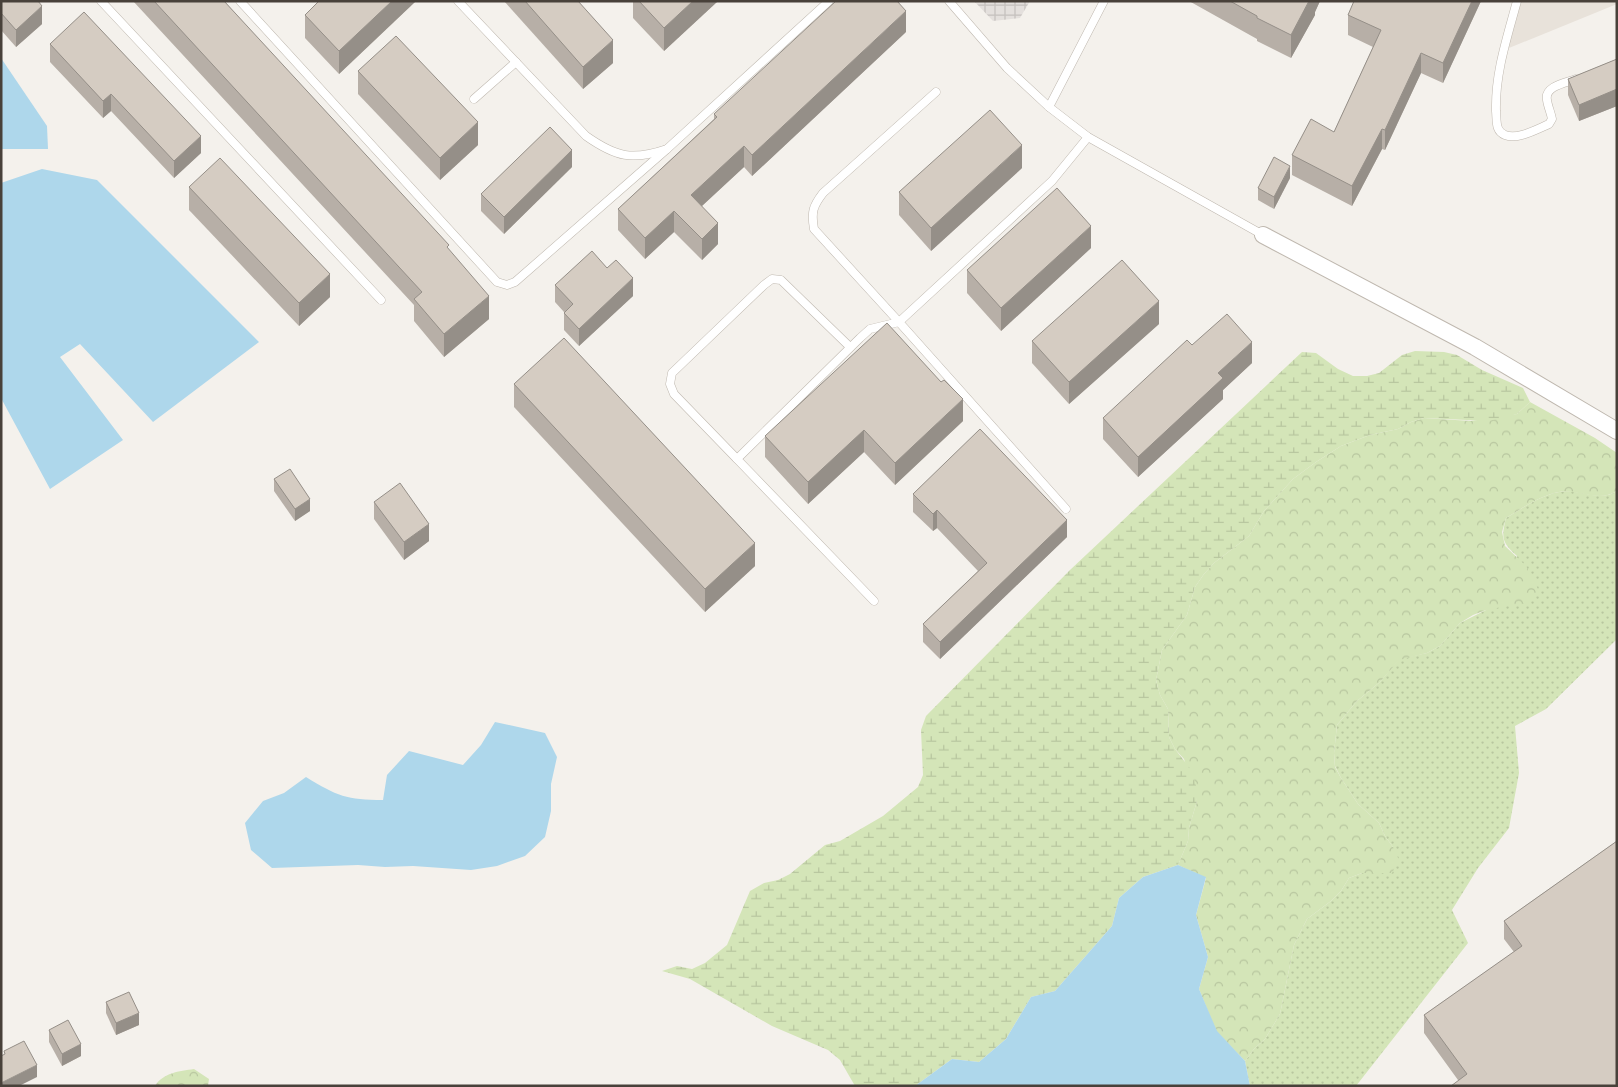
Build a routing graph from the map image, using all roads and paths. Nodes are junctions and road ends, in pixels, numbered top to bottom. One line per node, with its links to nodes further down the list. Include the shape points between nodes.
1 (101, 1): 16 (lane)
2 (240, 1): 14 (lane, via 497,282 507,285 515,282)
3 (458, 1): 8 (lane)
4 (829, 1): 14 (lane)
5 (949, 1): 12 (lane, via 1007,68)
6 (1104, 1): 12 (lane)
7 (1517, 1): 9 (lane, via 1498,75 1497,129 1514,137 1549,124 1552,119 1547,93)
8 (516, 62): 11 (lane); 14 (lane, via 586,136 601,146 632,156)
9 (1583, 77)
10 (936, 92): 17 (lane, via 823,193 812,215 814,229)
11 (474, 100)
12 (1049, 107): 13 (lane)
13 (1088, 137): 15 (lane); 17 (lane, via 1052,181)
14 (667, 149)
15 (1263, 235): 19 (street, via 1475,347)
16 (381, 300)
17 (899, 322): 18 (lane, via 870,329); 21 (lane)
18 (850, 347): 20 (lane); 20 (lane, via 781,280 772,279 672,373 670,384 674,394)
19 (1617, 431)
20 (738, 458): 22 (lane)
21 (1066, 509)
22 (874, 601)

